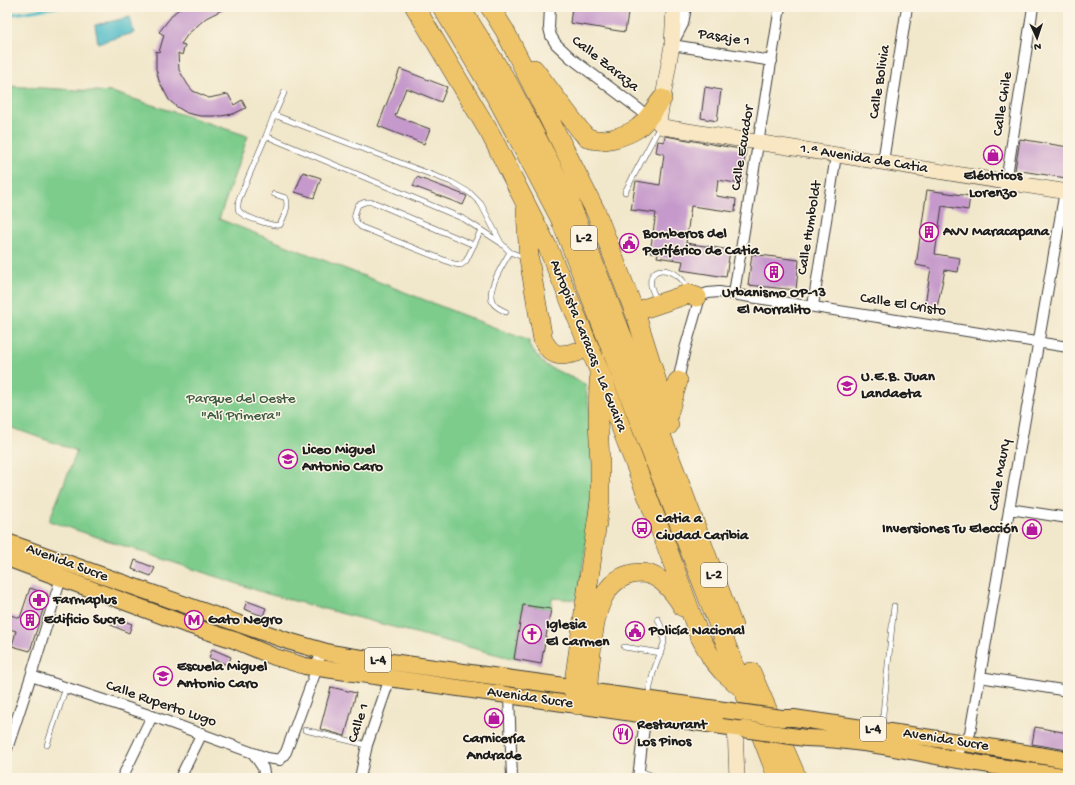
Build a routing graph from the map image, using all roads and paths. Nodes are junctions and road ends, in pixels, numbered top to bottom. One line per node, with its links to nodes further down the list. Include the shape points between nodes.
1 (415, 7): 26 (highway, Autopista Caracas - La Guaira / L-2, via 491,134)
2 (442, 7): 43 (highway, Autopista Caracas - La Guaira / L-2, via 499,102 560,218)
3 (490, 7): 11 (highway, Autopista Caracas - La Guaira / L-2)
4 (550, 7): 17 (street, Calle Zaraza, via 549,28 556,44)
5 (674, 7): 12 (street)
6 (686, 7): 12 (street, via 683,24)
7 (780, 7): 13 (street, Calle Ecuador)
8 (907, 7): 21 (street, Calle Bolivia)
9 (1033, 7): 22 (street, Calle Chile)
10 (463, 10): 45 (highway, Autopista Caracas - La Guaira / L-2, via 508,84 569,200)
11 (505, 31): 17 (highway, via 587,137 598,140 614,139); 42 (highway, Autopista Caracas - La Guaira / L-2, via 596,212 637,318)
12 (672, 45): 13 (street, Pasaje 1); 15 (street)
13 (772, 61): 19 (street, Calle Ecuador)
14 (284, 93): 16 (lane)
15 (662, 99): 17 (highway)
16 (274, 115): 18 (lane); 28 (lane, via 451,182 470,193 481,204)
17 (654, 121): 19 (street, 1.ª Avenida de Catia, via 663,127); 23 (lane)
18 (266, 136): 25 (lane, via 240,199 239,211 273,226 280,225 288,204 286,198); 27 (lane, via 464,219)
19 (759, 142): 20 (street, 1.ª Avenida de Catia); 32 (street, Calle Ecuador)
20 (836, 155): 21 (street, 1.ª Avenida de Catia); 35 (street, Calle Humboldt)
21 (883, 162): 22 (street, 1.ª Avenida de Catia)
22 (1006, 182): 24 (street, 1.ª Avenida de Catia)
23 (625, 192)
24 (1067, 192): 37 (street, Calle Maury)
25 (274, 194)
26 (526, 204): 31 (highway); 40 (highway, Autopista Caracas - La Guaira / L-2)
27 (481, 230): 28 (lane); 29 (lane)
28 (501, 243): 30 (lane)
29 (474, 245): 29 (lane, via 466,261 461,265 454,264 361,227 356,223 354,215 358,205 373,202)
30 (510, 252): 31 (lane); 36 (lane, via 491,289 493,304)
31 (532, 259): 39 (highway, via 543,340 548,350 556,354)
32 (734, 293): 33 (street, Calle El Cristo, via 719,292); 35 (street, Calle El Cristo)
33 (693, 296): 34 (highway); 34 (lane, via 677,274 662,270 655,272 653,276); 41 (street, via 698,304)
34 (652, 306)
35 (814, 306): 37 (street, Calle El Cristo)
36 (506, 312)
37 (1038, 342): 38 (street, Calle El Cristo); 46 (street, Calle Maury)
38 (1068, 347)
39 (577, 352)
40 (597, 367): 43 (highway, L-2); 53 (highway, Autopista Caracas - La Guaira / L-2); 65 (highway, via 600,500)
41 (678, 381): 42 (highway, via 672,384); 44 (highway)
42 (657, 382): 44 (highway, Autopista Caracas - La Guaira / L-2)
43 (634, 409): 61 (highway, Autopista Caracas - La Guaira / L-2)
44 (667, 418): 45 (highway, Autopista Caracas - La Guaira / L-2, via 677,450)
45 (675, 471): 61 (highway, Autopista Caracas - La Guaira / L-2)
46 (1009, 509): 47 (street); 59 (street, Calle Maury)
47 (1068, 518)
48 (7, 542): 55 (main road, Avenida Sucre / L-4)
49 (7, 558): 50 (main road, Avenida Sucre / L-4)
50 (61, 578): 57 (main road, Avenida Sucre / L-4, via 275,657); 58 (street)
51 (894, 606): 70 (lane, via 882,714 883,727)
52 (658, 619): 56 (lane, via 664,643)
53 (700, 635): 61 (highway, Autopista Caracas - La Guaira / L-2, via 712,659 722,671); 65 (highway, via 679,600 660,580 646,573 625,576 608,588 599,604)
54 (624, 647): 56 (lane)
55 (321, 651): 57 (street); 65 (main road, Avenida Sucre / L-4, via 564,686)
56 (661, 653): 66 (lane, via 653,673)
57 (317, 668): 60 (main road, Avenida Sucre / L-4); 76 (street, Calle Ruperto Lugo, via 284,756 280,760)
58 (32, 676): 62 (street, Calle Ruperto Lugo); 75 (street)
59 (980, 677): 63 (street); 72 (street, Calle Maury, via 970,733)
60 (390, 678): 64 (main road, Avenida Sucre / L-4); 74 (street, Calle 1)
61 (749, 685): 80 (highway, Autopista Caracas - La Guaira / L-2); 89 (highway, Autopista Caracas - La Guaira / L-2)
62 (66, 687): 67 (street, Calle Ruperto Lugo); 73 (lane)
63 (1068, 691)
64 (509, 695): 65 (main road, Avenida Sucre / L-4); 86 (street)
65 (579, 695): 66 (main road, Avenida Sucre / L-4)
66 (646, 708): 68 (main road, Avenida Sucre / L-4); 70 (main road, Avenida Sucre / L-4, bridge, via 724,710); 79 (street)
67 (152, 716): 71 (street, Calle Ruperto Lugo); 82 (street)
68 (739, 728): 77 (main road, Avenida Sucre / L-4, bridge, via 882,746); 88 (street)
69 (305, 730): 74 (lane)
70 (894, 732): 72 (main road, Avenida Sucre / L-4)
71 (202, 733): 76 (street, Calle Ruperto Lugo); 83 (street)
72 (965, 743): 77 (street, Calle Maury); 78 (main road, Avenida Sucre / L-4)
73 (47, 745)
74 (367, 745): 85 (street, Calle 1)
75 (7, 748)
76 (253, 753): 84 (street)
77 (954, 759): 81 (main road, Avenida Sucre / L-4)
78 (1068, 760)
79 (638, 774): 87 (lane)
80 (776, 776)
81 (1068, 777)
82 (122, 778)
83 (180, 778)
84 (265, 778)
85 (360, 778)
86 (512, 778)
87 (658, 778)
88 (737, 778)
89 (797, 778)

